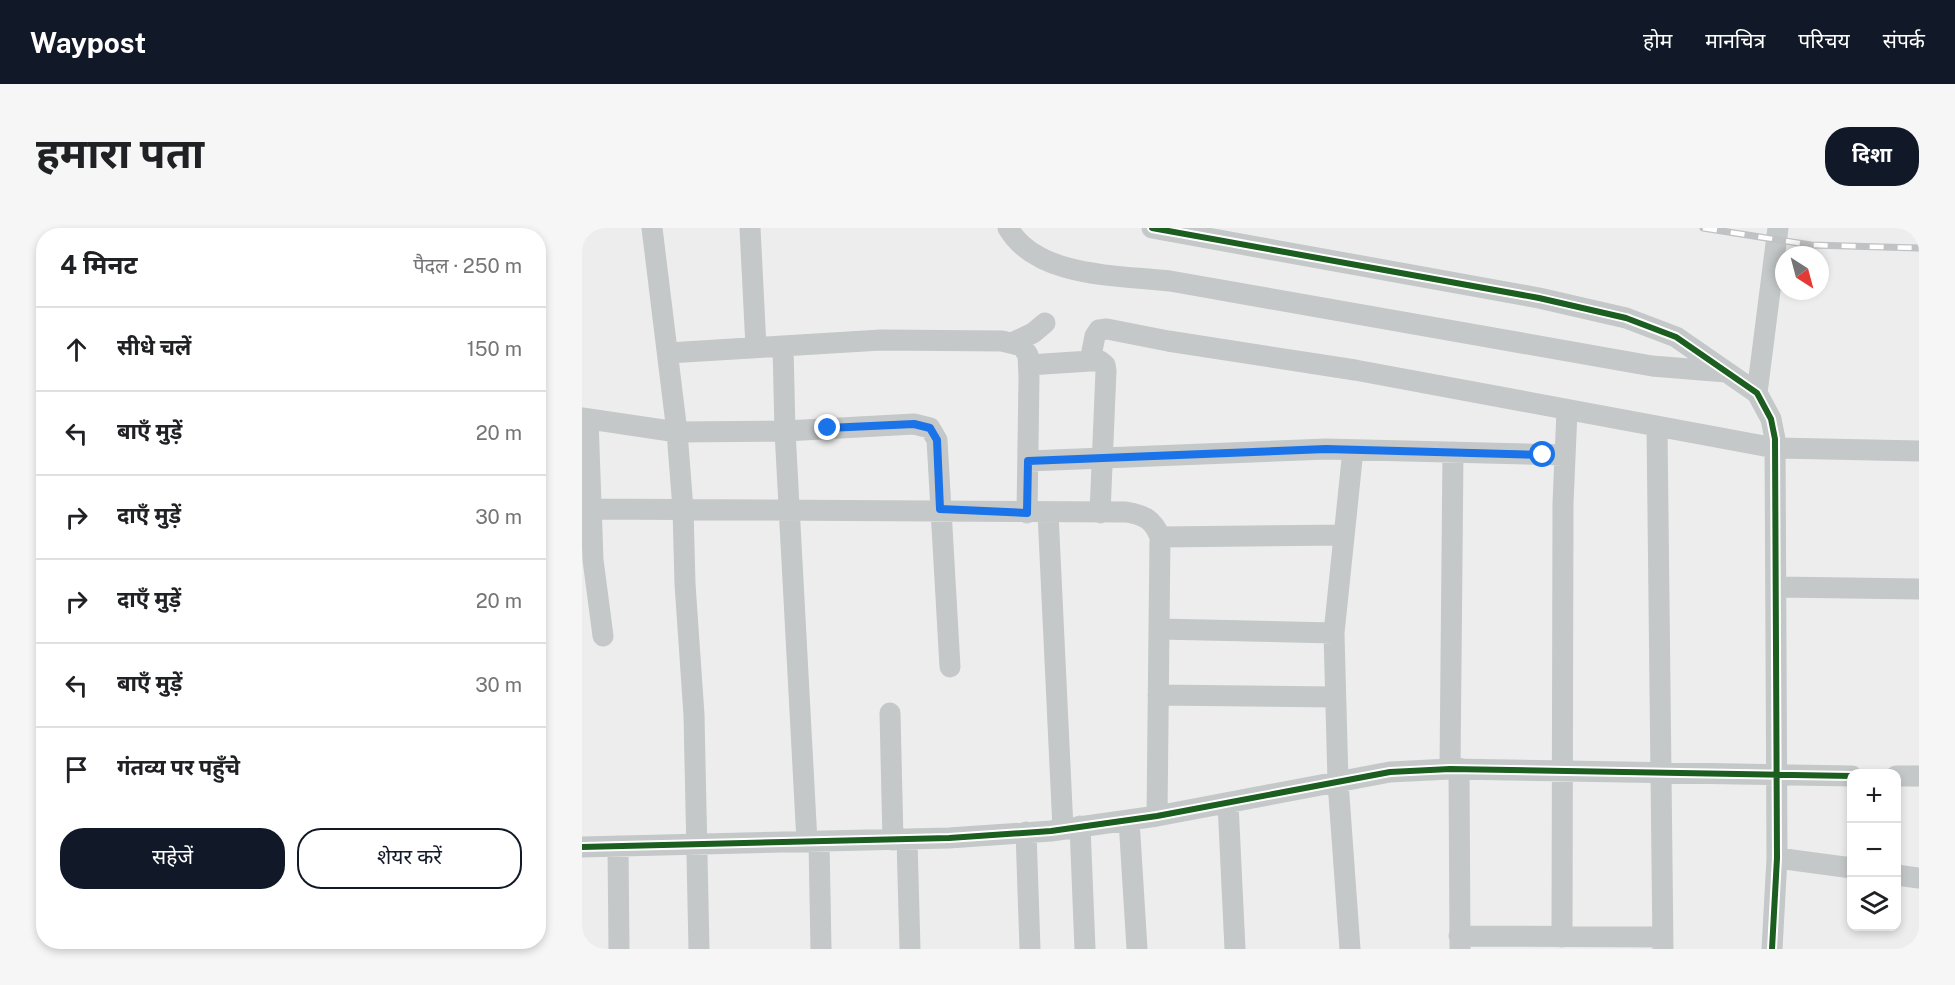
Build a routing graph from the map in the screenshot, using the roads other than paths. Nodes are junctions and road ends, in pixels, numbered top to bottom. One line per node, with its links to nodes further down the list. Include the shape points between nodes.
1 (652, 228): 10 (street)
2 (750, 228): 9 (street)
3 (1008, 228): 13 (street, via 1029,254 1046,263 1182,283 1652,366)
4 (1152, 228): 13 (street, via 1539,298 1626,318 1676,337)
5 (1778, 228): 14 (street)
6 (1045, 323): 7 (street)
7 (1014, 342): 8 (street, via 881,340); 12 (street, via 1028,355)
8 (783, 346): 9 (street); 18 (street)
9 (756, 347): 10 (street)
10 (669, 353): 19 (street)
11 (1090, 362): 12 (street); 15 (street, via 1095,336 1099,330 1107,329 1355,370); 25 (street, via 1100,361 1106,372)
12 (1029, 365): 26 (street)
13 (1730, 372): 14 (street)
14 (1757, 393): 20 (street, via 1771,419)
15 (1567, 411): 17 (street); 24 (street)
16 (585, 419): 19 (street); 27 (street)
17 (1657, 427): 20 (street); 48 (street)
18 (784, 431): 19 (street); 30 (street); 31 (street, via 914,424 930,428 937,440)
19 (677, 432): 29 (street)
20 (1775, 448): 22 (street); 37 (street)
21 (1353, 450): 23 (street); 25 (street); 34 (street)
22 (1919, 451)
23 (1454, 452): 24 (street); 46 (street)
24 (1565, 455): 47 (street)
25 (1102, 458): 26 (street); 33 (street)
26 (1028, 461): 32 (street)
27 (586, 473): 28 (street)
28 (591, 509): 29 (street); 36 (street)
29 (683, 509): 30 (street); 61 (street, via 694,715)
30 (790, 509): 31 (street); 60 (street)
31 (940, 509): 32 (street); 42 (street)
32 (1037, 513): 33 (street); 57 (street)
33 (1100, 513): 35 (street, via 1142,514 1154,523)
34 (1344, 536): 35 (street); 40 (street)
35 (1160, 537): 39 (street)
36 (587, 560): 41 (street)
37 (1776, 587): 38 (street); 49 (street)
38 (1919, 590)
39 (1159, 629): 40 (street); 43 (street)
40 (1334, 633): 44 (street)
41 (603, 636)
42 (950, 667)
43 (1158, 695): 44 (street); 55 (street)
44 (1335, 697): 53 (street)
45 (890, 713): 59 (street)
46 (1454, 769): 47 (street); 53 (street, via 1390,772); 69 (street)
47 (1563, 770): 48 (street); 68 (street)
48 (1659, 773): 49 (street); 70 (street)
49 (1777, 776): 50 (street); 64 (street)
50 (1847, 776)
51 (1901, 776): 52 (street)
52 (1919, 776)
53 (1338, 782): 54 (street); 79 (street)
54 (1228, 803): 55 (street); 78 (street)
55 (1157, 816): 56 (street)
56 (1129, 820): 57 (street); 77 (street)
57 (1072, 828): 58 (street); 76 (street)
58 (1026, 832): 59 (street); 75 (street)
59 (900, 840): 60 (street); 74 (street)
60 (813, 842): 61 (street); 73 (street)
61 (696, 845): 62 (street); 72 (street)
62 (618, 846): 63 (street); 71 (street)
63 (582, 847)
64 (1777, 858): 65 (street); 80 (street)
65 (1847, 867)
66 (1901, 876): 67 (street)
67 (1919, 878)
68 (1565, 941): 69 (street); 70 (street)
69 (1460, 943)
70 (1663, 943)
71 (619, 949)
72 (699, 949)
73 (821, 949)
74 (910, 949)
75 (1030, 949)
76 (1085, 949)
77 (1137, 949)
78 (1235, 949)
79 (1350, 949)
80 (1772, 949)

